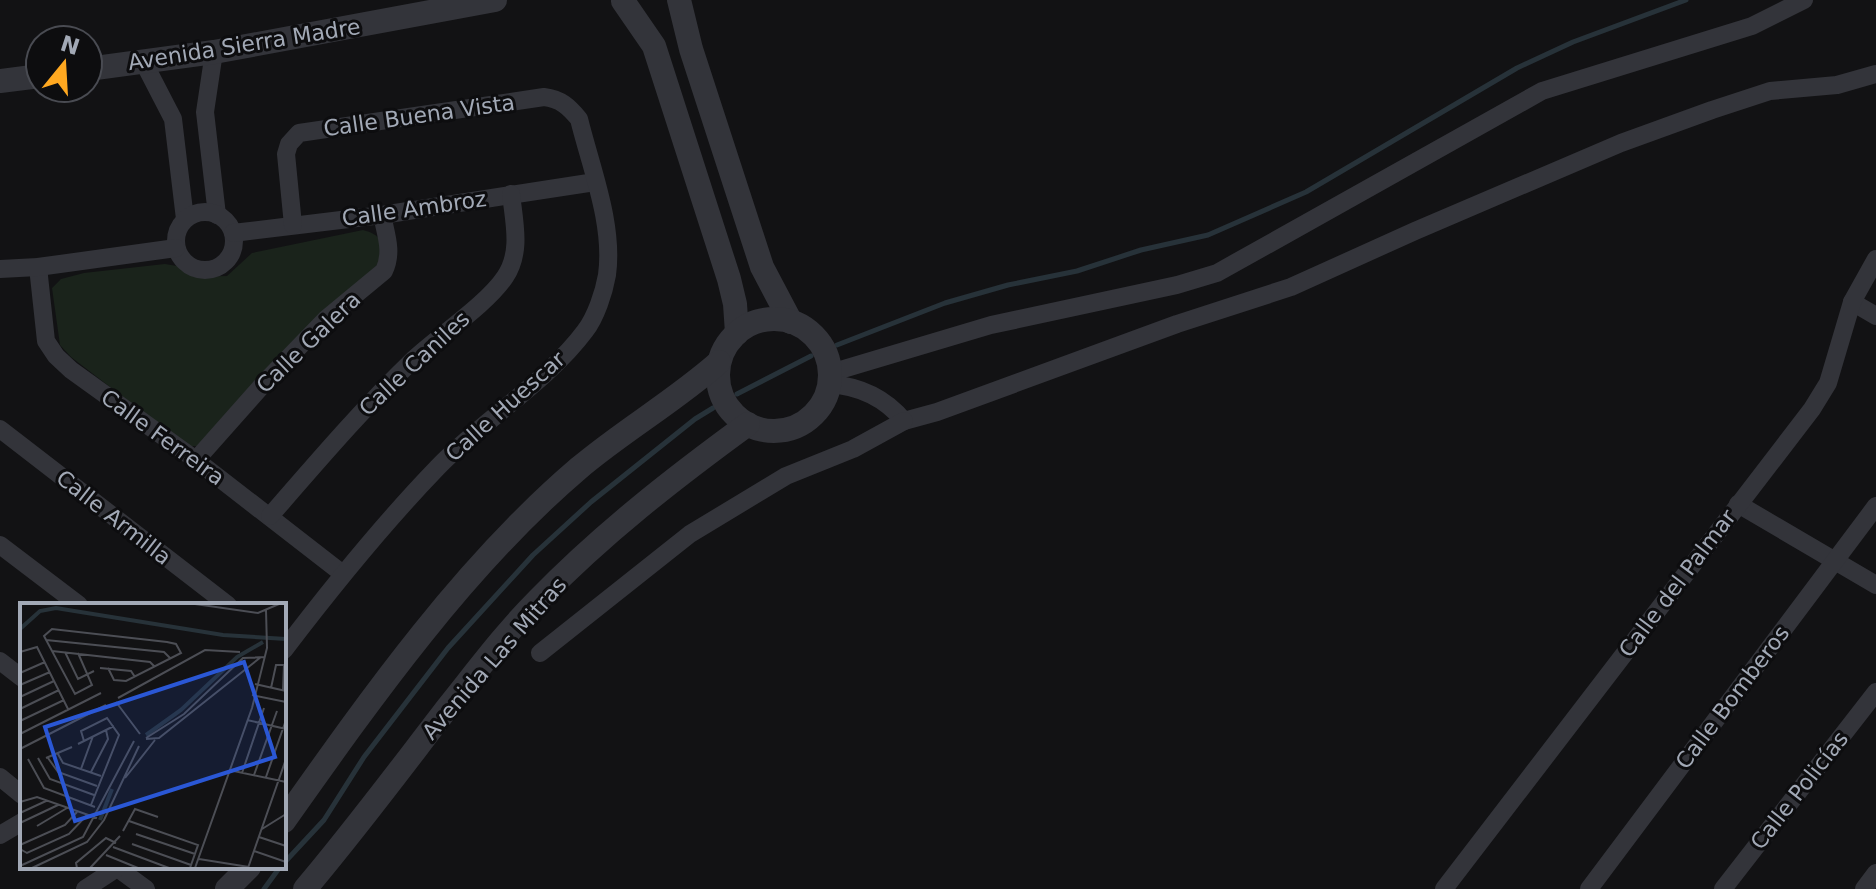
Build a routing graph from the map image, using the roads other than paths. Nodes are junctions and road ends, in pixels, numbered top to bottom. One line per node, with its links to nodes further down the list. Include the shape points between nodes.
1 (495, 0): 6 (street, Avenida Sierra Madre)
2 (621, 0): 3 (street); 29 (street, via 654,46 729,279)
3 (644, 0)
4 (679, 0): 28 (street, via 762,267)
5 (1804, 0): 31 (street, via 1752,26 1542,91 1217,273 991,325)
6 (214, 52): 7 (street, Avenida Sierra Madre); 12 (street)
7 (143, 61): 8 (street, Avenida Sierra Madre); 13 (street)
8 (104, 67)
9 (1876, 74): 32 (street, via 1837,85 1770,91 1712,110 1606,150 1291,287)
10 (24, 78): 11 (street)
11 (0, 81)
12 (205, 112): 13 (street); 17 (street)
13 (173, 119): 19 (street)
14 (579, 119): 15 (street, Calle Huescar); 20 (street, Calle Buena Vista, via 569,106 544,97 306,131 294,138 286,154)
15 (595, 182): 16 (street, Calle Ambroz); 41 (street, Calle Huescar, via 604,216 607,277 587,329 436,469)
16 (511, 194): 18 (street, Calle Ambroz); 38 (street, Calle Caniles, via 516,237 505,277 361,411)
17 (217, 215): 19 (street, via 200,212); 21 (street)
18 (382, 215): 20 (street, Calle Ambroz); 35 (street, Calle Galera, via 389,250 384,271 326,319)
19 (185, 219): 22 (street, via 175,237)
20 (293, 225): 21 (street, Calle Ambroz)
21 (233, 233): 22 (street, via 230,256 212,269 190,266)
22 (176, 248): 24 (street)
23 (1876, 259): 26 (street, Calle del Palmar)
24 (38, 267): 25 (street); 35 (street, Calle Ferreira, via 46,341 56,356)
25 (0, 269)
26 (1852, 302): 27 (street); 36 (street, Calle del Palmar, via 1828,383)
27 (1876, 316)
28 (791, 322): 29 (street, via 769,320); 31 (street, via 819,342)
29 (737, 333): 30 (street)
30 (719, 362): 33 (street, via 723,398); 52 (street, via 579,468 473,574 395,668)
31 (830, 379): 32 (street, via 892,407); 33 (street, via 815,414 795,427 771,431)
32 (904, 421): 46 (street, via 786,476 690,534)
33 (748, 424): 63 (street, Avenida Las Mitras, via 680,473 536,601)
34 (0, 429): 44 (street, Calle Armilla)
35 (196, 460): 38 (street, Calle Ferreira)
36 (1738, 504): 40 (street); 59 (street, Calle del Palmar)
37 (1876, 506): 40 (street, Calle Bomberos)
38 (270, 516): 41 (street, Calle Ferreira)
39 (0, 545): 43 (street)
40 (1834, 561): 42 (street); 64 (street, Calle Bomberos)
41 (343, 574): 45 (street, Calle Huescar)
42 (1876, 585)
43 (76, 603)
44 (225, 603)
45 (286, 646)
46 (540, 653)
47 (0, 661): 48 (street)
48 (20, 676)
49 (1876, 692): 65 (street, Calle Policías)
50 (0, 777): 51 (street)
51 (20, 793)
52 (286, 818)
53 (20, 823): 54 (street)
54 (0, 835)
55 (114, 869): 60 (street)
56 (120, 869): 61 (street)
57 (247, 869): 62 (street)
58 (1876, 873): 66 (street)
59 (1453, 886)
60 (85, 889)
61 (146, 889)
62 (227, 889)
63 (305, 889)
64 (1589, 889)
65 (1723, 889)
66 (1864, 889)

